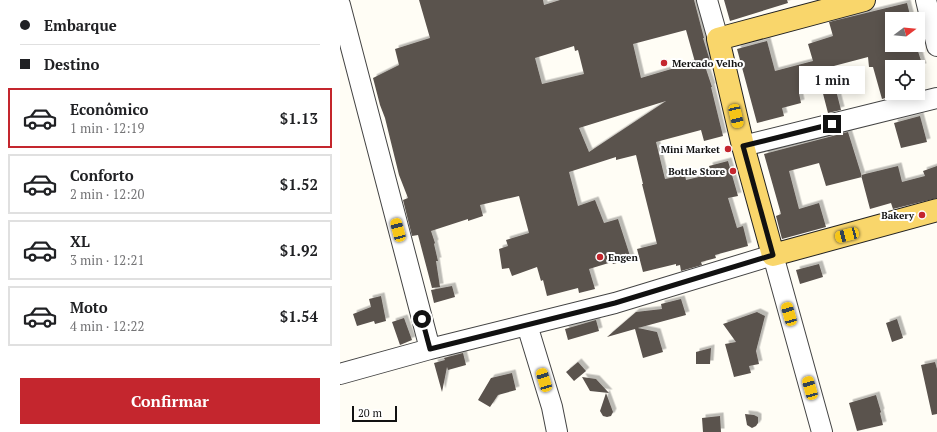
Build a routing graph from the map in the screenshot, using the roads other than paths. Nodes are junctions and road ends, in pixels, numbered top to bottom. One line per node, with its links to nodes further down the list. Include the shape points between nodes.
1 (707, 0): 5 (street)
2 (864, 0): 5 (main road)
3 (926, 0): 6 (street)
4 (340, 5): 12 (street)
5 (718, 39): 8 (main road)
6 (937, 46)
7 (937, 98): 8 (street)
8 (743, 146): 10 (main road)
9 (937, 210): 10 (main road)
10 (773, 255): 11 (street, via 615,303); 15 (street)
11 (527, 325): 12 (street); 14 (street)
12 (430, 349): 13 (street)
13 (340, 374)
14 (557, 432)
15 (822, 432)

